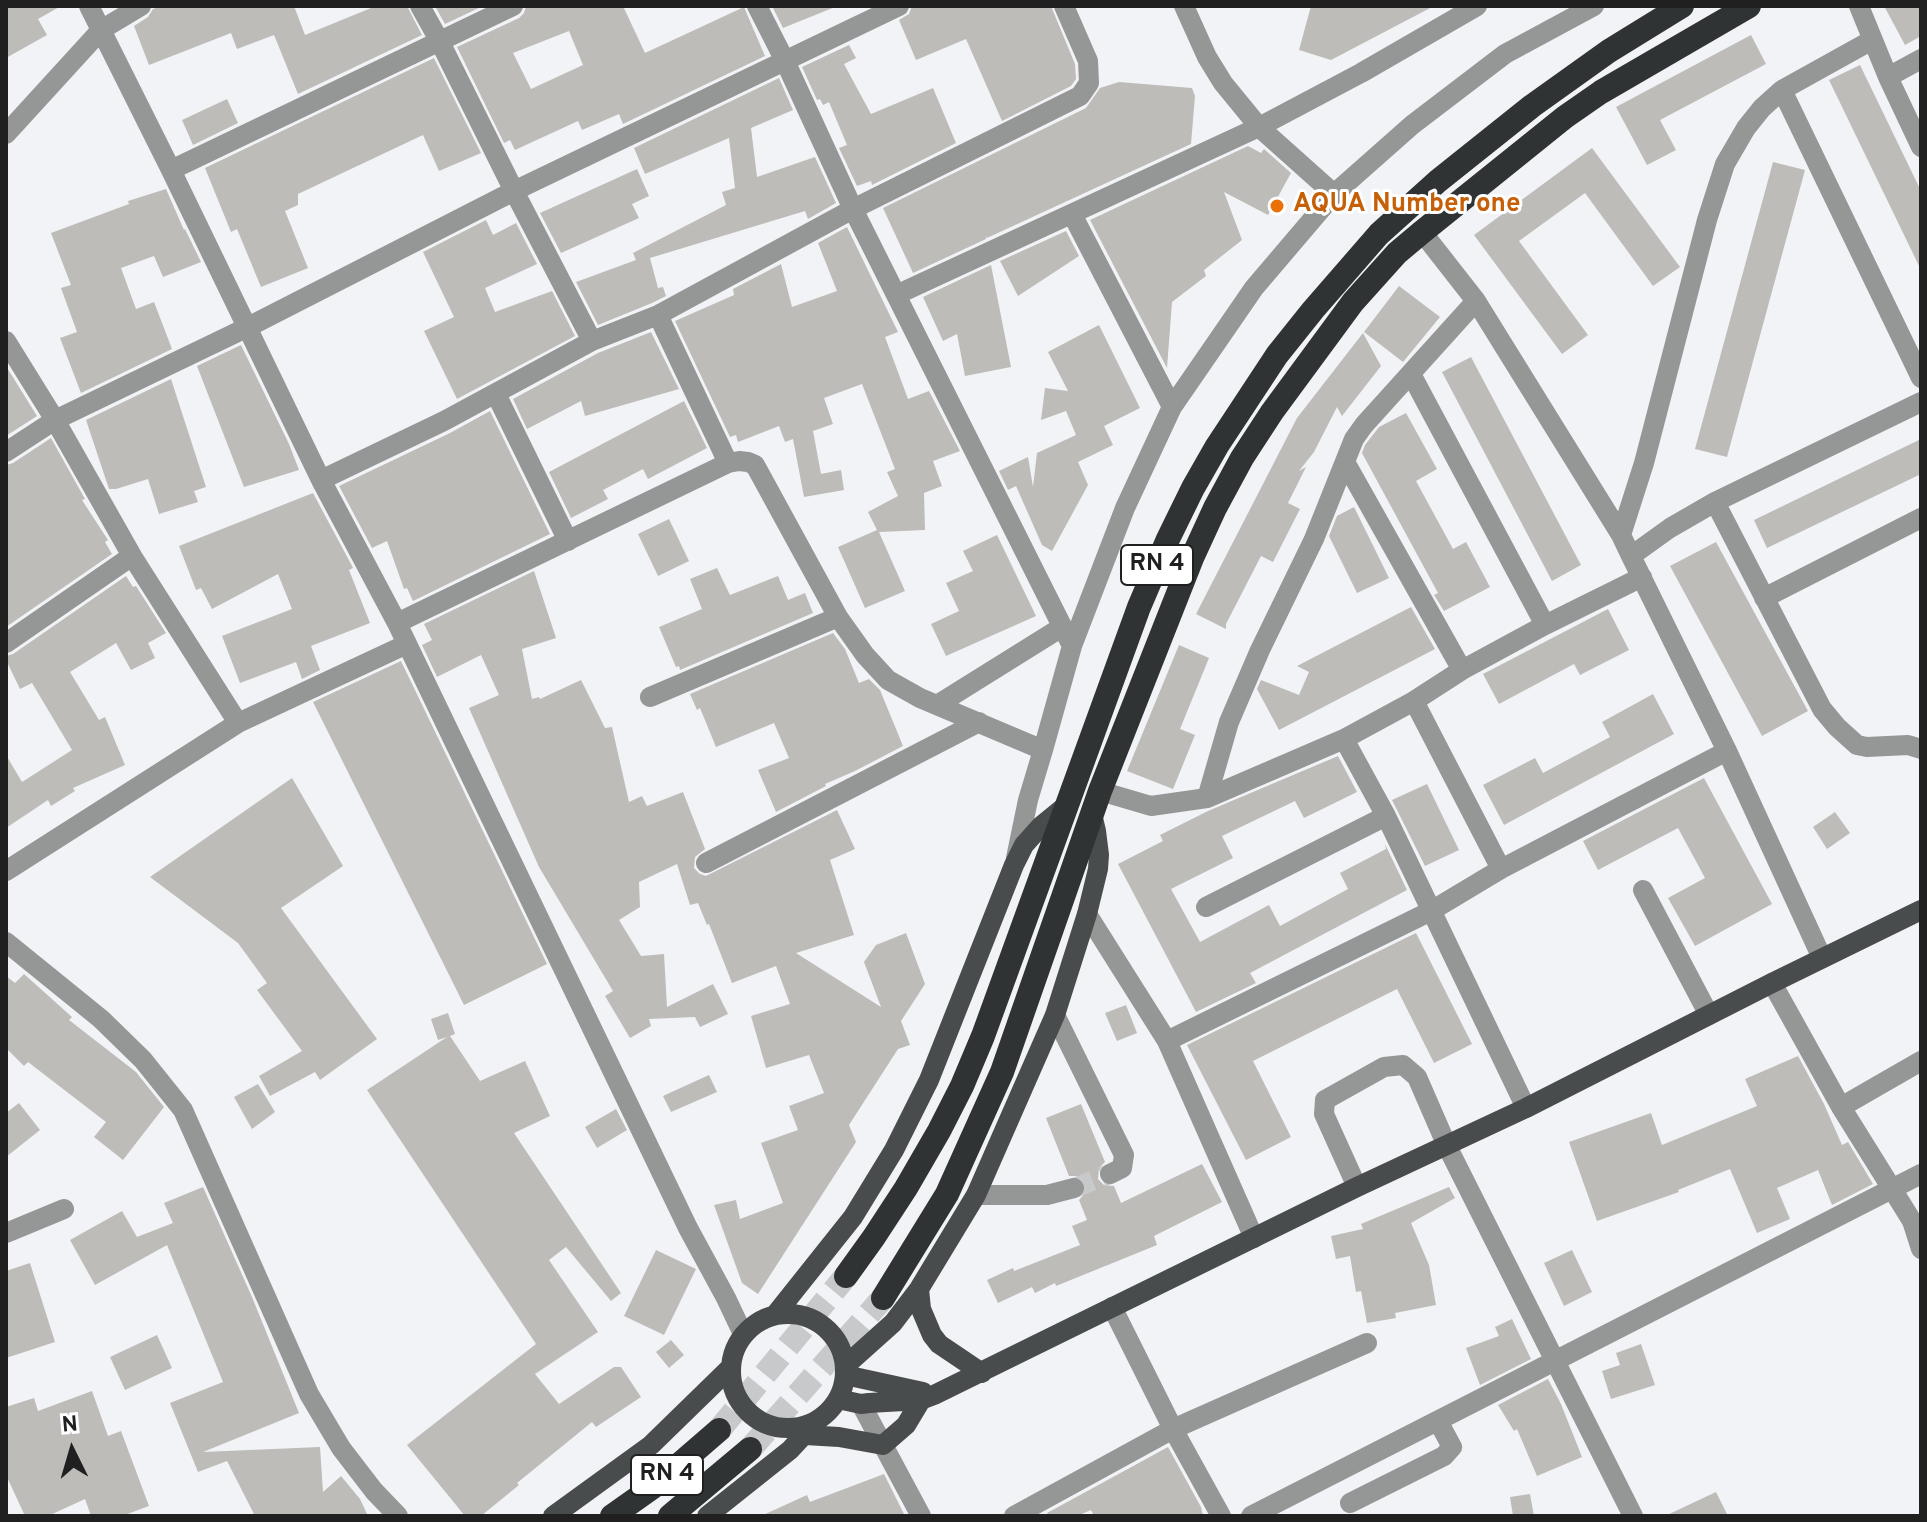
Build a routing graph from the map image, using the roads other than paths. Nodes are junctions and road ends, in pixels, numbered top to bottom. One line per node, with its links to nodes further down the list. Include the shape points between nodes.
1 (89, 6): 14 (street)
2 (141, 6): 14 (street)
3 (420, 6): 16 (street)
4 (513, 6): 16 (street)
5 (757, 6): 18 (street)
6 (899, 6): 18 (street)
7 (1064, 6): 27 (street, via 1088,61 1089,83 1080,96)
8 (1184, 6): 21 (street, via 1223,83)
9 (1477, 6): 21 (street)
10 (1594, 6): 26 (street, via 1505,54)
11 (1682, 6): 73 (highway, RN 4, via 1532,106 1438,181 1379,234 1277,355 1217,446 1168,539)
12 (1749, 6): 29 (highway, RN 4, via 1601,92)
13 (1859, 6): 15 (street)
14 (101, 30): 22 (street); 24 (street)
15 (1872, 40): 19 (street); 20 (street)
16 (440, 42): 24 (street); 25 (street)
17 (1921, 59): 19 (street)
18 (785, 61): 25 (street); 27 (street)
19 (1888, 77): 23 (street)
20 (1782, 90): 37 (street); 48 (street, via 1746,128 1725,164)
21 (1259, 127): 26 (street); 28 (street)
22 (6, 134)
23 (1921, 147)
24 (171, 170): 33 (street)
25 (514, 191): 33 (street); 35 (street)
26 (1334, 194): 40 (street, via 1254,288)
27 (853, 209): 30 (street); 32 (street)
28 (1072, 214): 30 (street); 40 (street)
29 (1422, 232): 31 (street); 71 (highway, RN 4, via 1353,302 1242,458 1192,558)
30 (896, 295): 57 (street)
31 (1476, 301): 36 (street); 48 (street)
32 (658, 315): 35 (street); 44 (street)
33 (248, 327): 41 (street); 45 (street)
34 (6, 341): 41 (street)
35 (592, 341): 38 (street)
36 (1411, 374): 43 (street, via 1364,425); 56 (street)
37 (1921, 378)
38 (496, 394): 45 (street); 49 (street)
39 (1921, 402): 46 (street)
40 (1172, 407): 60 (street, via 1125,508)
41 (55, 420): 42 (street); 50 (street)
42 (6, 452)
43 (1345, 462): 61 (street); 72 (street, via 1229,722)
44 (728, 463): 49 (street); 54 (street, via 755,465)
45 (321, 480): 55 (street)
46 (1715, 502): 51 (street); 53 (street)
47 (1921, 518): 53 (street)
48 (1621, 535): 51 (street)
49 (568, 541): 55 (street)
50 (132, 556): 58 (street); 66 (street)
51 (1631, 556): 52 (street)
52 (1642, 577): 56 (street); 70 (street)
53 (1764, 598): 68 (street, via 1822,709 1848,738 1867,747)
54 (838, 617): 62 (street); 64 (street, via 888,680)
55 (397, 623): 59 (street)
56 (1545, 625): 61 (street)
57 (1062, 627): 60 (street); 64 (street)
58 (6, 643)
59 (407, 644): 66 (street); 110 (street)
60 (1072, 646): 69 (street)
61 (1462, 670): 63 (street)
62 (650, 697)
63 (1414, 701): 67 (street); 78 (street)
64 (937, 705): 65 (street)
65 (979, 722): 69 (street); 76 (street)
66 (238, 723): 79 (street)
67 (1344, 739): 72 (street); 75 (street)
68 (1921, 749)
69 (1043, 750): 77 (street)
70 (1727, 751): 78 (street); 86 (street)
71 (1100, 791): 72 (street, via 1151,806); 74 (highway, RN 4)
72 (1207, 798)
73 (1068, 804): 77 (main road, via 1024,845); 105 (highway, RN 4, via 962,1086 906,1188)
74 (1092, 814): 84 (main road, via 1099,855); 107 (highway, RN 4, via 1002,1072 947,1194)
75 (1386, 816): 81 (street); 83 (street)
76 (706, 863)
77 (1014, 865): 109 (main road, via 929,1080 894,1150 853,1217)
78 (1501, 869): 83 (street)
79 (6, 871)
80 (1643, 890): 89 (street)
81 (1206, 907)
82 (1921, 910): 86 (main road)
83 (1431, 911): 90 (street); 93 (street)
84 (1087, 914): 88 (main road); 90 (street)
85 (6, 942): 126 (street, via 101,1019 183,1110 309,1394 341,1448)
86 (1822, 958): 87 (main road)
87 (1772, 983): 89 (main road); 92 (street)
88 (1055, 1015): 95 (street, via 1124,1155 1122,1168); 100 (main road)
89 (1709, 1015): 93 (main road)
90 (1167, 1041): 103 (street)
91 (1921, 1061): 92 (street)
92 (1841, 1107): 99 (street)
93 (1526, 1108): 94 (main road)
94 (1447, 1146): 97 (main road); 97 (street, via 1417,1077 1403,1065 1384,1067 1325,1100 1324,1114); 112 (street)
95 (1110, 1174)
96 (1921, 1174): 99 (street)
97 (1357, 1187): 103 (main road)
98 (1074, 1188): 100 (street, via 1047,1195)
99 (1893, 1188): 104 (street); 112 (street)
100 (976, 1195): 106 (main road)
101 (64, 1209): 102 (street)
102 (6, 1233)
103 (1254, 1238): 108 (main road)
104 (1921, 1249)
105 (846, 1276)
106 (919, 1289): 114 (main road); 115 (main road, via 932,1335)
107 (883, 1298)
108 (1112, 1307): 115 (main road); 121 (street)
109 (775, 1315): 110 (main road); 114 (main road, via 794,1313 823,1324 839,1343)
110 (743, 1334): 113 (main road)
111 (1367, 1343): 121 (street)
112 (1556, 1361): 119 (street); 135 (street)
113 (730, 1368): 120 (main road, via 732,1386 752,1416 768,1425); 127 (main road, via 651,1445)
114 (845, 1370): 116 (main road); 117 (main road)
115 (982, 1373): 116 (main road)
116 (928, 1397): 118 (main road); 123 (main road)
117 (838, 1399): 118 (main road); 120 (main road)
118 (861, 1404): 123 (street)
119 (1438, 1421): 125 (street, via 1452,1447 1444,1456); 134 (street)
120 (811, 1427): 123 (main road); 130 (main road)
121 (1173, 1429): 132 (street); 133 (street)
122 (719, 1430): 128 (highway, RN 4)
123 (883, 1445): 131 (street)
124 (750, 1449): 129 (highway, RN 4)
125 (1350, 1503)
126 (398, 1516)
127 (553, 1516)
128 (612, 1516)
129 (670, 1516)
130 (707, 1516)
131 (921, 1516)
132 (1014, 1516)
133 (1221, 1516)
134 (1251, 1516)
135 (1633, 1516)

